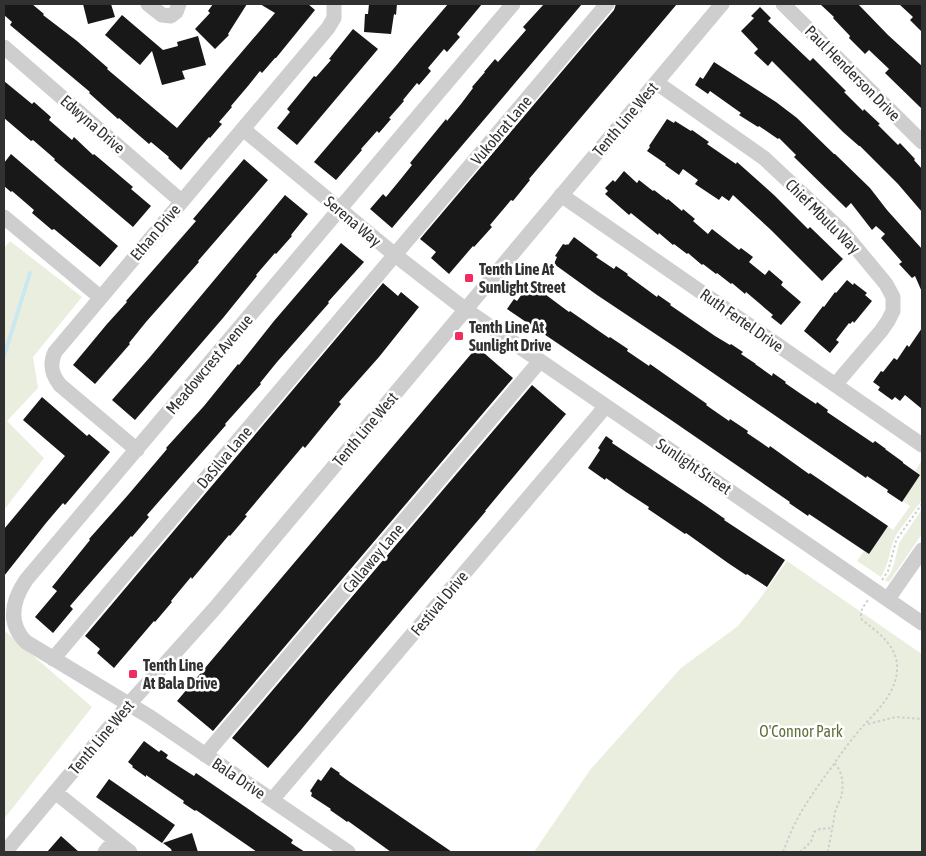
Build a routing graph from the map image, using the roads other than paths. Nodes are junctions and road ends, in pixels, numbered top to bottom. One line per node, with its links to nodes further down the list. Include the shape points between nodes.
1 (148, 4): 2 (street, via 162,15 171,16)
2 (179, 4)
3 (334, 4): 10 (street, Ethan Drive, via 334,18 328,28)
4 (513, 4): 14 (street, Meadowcrest Avenue)
5 (607, 4): 16 (street, Vukobrat Lane)
6 (722, 4): 9 (street, Tenth Line West)
7 (783, 4): 11 (street, Paul Henderson Drive)
8 (4, 47): 13 (street, Edwyna Drive)
9 (656, 83): 12 (street, Tenth Line West); 20 (street, Chief Mbulu Way, via 764,158 843,232 886,284 893,297 893,311 888,321)
10 (243, 129): 13 (street, Ethan Drive); 14 (street, Serena Way)
11 (922, 142)
12 (561, 195): 18 (street, Tenth Line West); 20 (street, Ruth Fertel Drive)
13 (182, 201): 17 (street, Ethan Drive)
14 (339, 210): 16 (street, Serena Way); 23 (street, Meadowcrest Avenue)
15 (4, 217): 17 (street)
16 (395, 255): 18 (street, Serena Way); 27 (street, DaSilva Lane)
17 (100, 297): 23 (street, Ethan Drive, via 55,352 51,366 60,385)
18 (466, 310): 19 (street, Sunlight Street); 28 (street, Tenth Line West, via 216,607)
19 (540, 361): 21 (street, Sunlight Street); 29 (street, Callaway Lane)
20 (835, 385): 22 (street, Ruth Fertel Drive)
21 (606, 406): 25 (street, Sunlight Street); 31 (street, Festival Drive)
22 (922, 445)
23 (137, 450): 27 (street, Meadowcrest Avenue, via 26,580 18,595 13,618 17,631 26,642)
24 (922, 550): 25 (street)
25 (888, 599): 26 (street, Sunlight Street)
26 (922, 623)
27 (53, 659): 28 (street, Meadowcrest Avenue)
28 (129, 704): 29 (street, Bala Drive); 30 (street, Tenth Line West)
29 (206, 755): 31 (street, Bala Drive)
30 (55, 792): 32 (street); 33 (street, Tenth Line West)
31 (272, 800): 36 (street, Bala Drive)
32 (115, 840): 34 (street); 35 (street)
33 (5, 852)
34 (105, 852)
35 (130, 852)
36 (348, 852)

